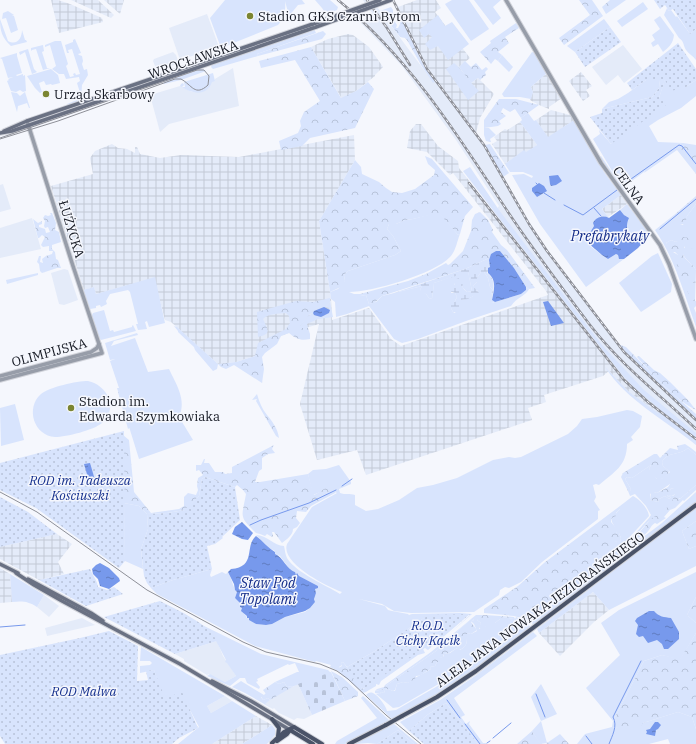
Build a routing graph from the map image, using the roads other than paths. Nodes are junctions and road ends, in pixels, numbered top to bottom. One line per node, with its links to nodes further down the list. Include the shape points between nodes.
1 (380, 0): 4 (main road, WROCŁAWSKA, bridge)
2 (391, 0): 4 (main road, WROCŁAWSKA, bridge)
3 (506, 0): 7 (street, CELNA, via 607,172 662,250)
4 (314, 26): 5 (main road, WROCŁAWSKA)
5 (28, 123): 6 (main road, WROCŁAWSKA); 8 (street, ŁUŻYCKA, via 76,278)
6 (0, 133)
7 (696, 339)
8 (99, 342): 9 (street, ŁUŻYCKA); 10 (street, OLIMPIJSKA, via 97,348 91,352)
9 (102, 353): 11 (street, OLIMPIJSKA)
10 (0, 376)
11 (0, 380)
12 (696, 505): 23 (main road, ALEJA JANA NOWAKA-JEZIORAŃSKIEGO, bridge, via 464,680)
13 (0, 564): 14 (main road)
14 (198, 674): 15 (main road); 16 (main road, via 226,687)
15 (272, 719): 16 (main road); 19 (main road, via 279,728)
16 (292, 729): 17 (main road); 18 (main road); 19 (main road); 22 (main road)
17 (287, 734): 18 (main road); 20 (main road)
18 (300, 736): 21 (main road)
19 (278, 737): 20 (main road)
20 (272, 744)
21 (313, 744)
22 (322, 744)
23 (349, 744)

